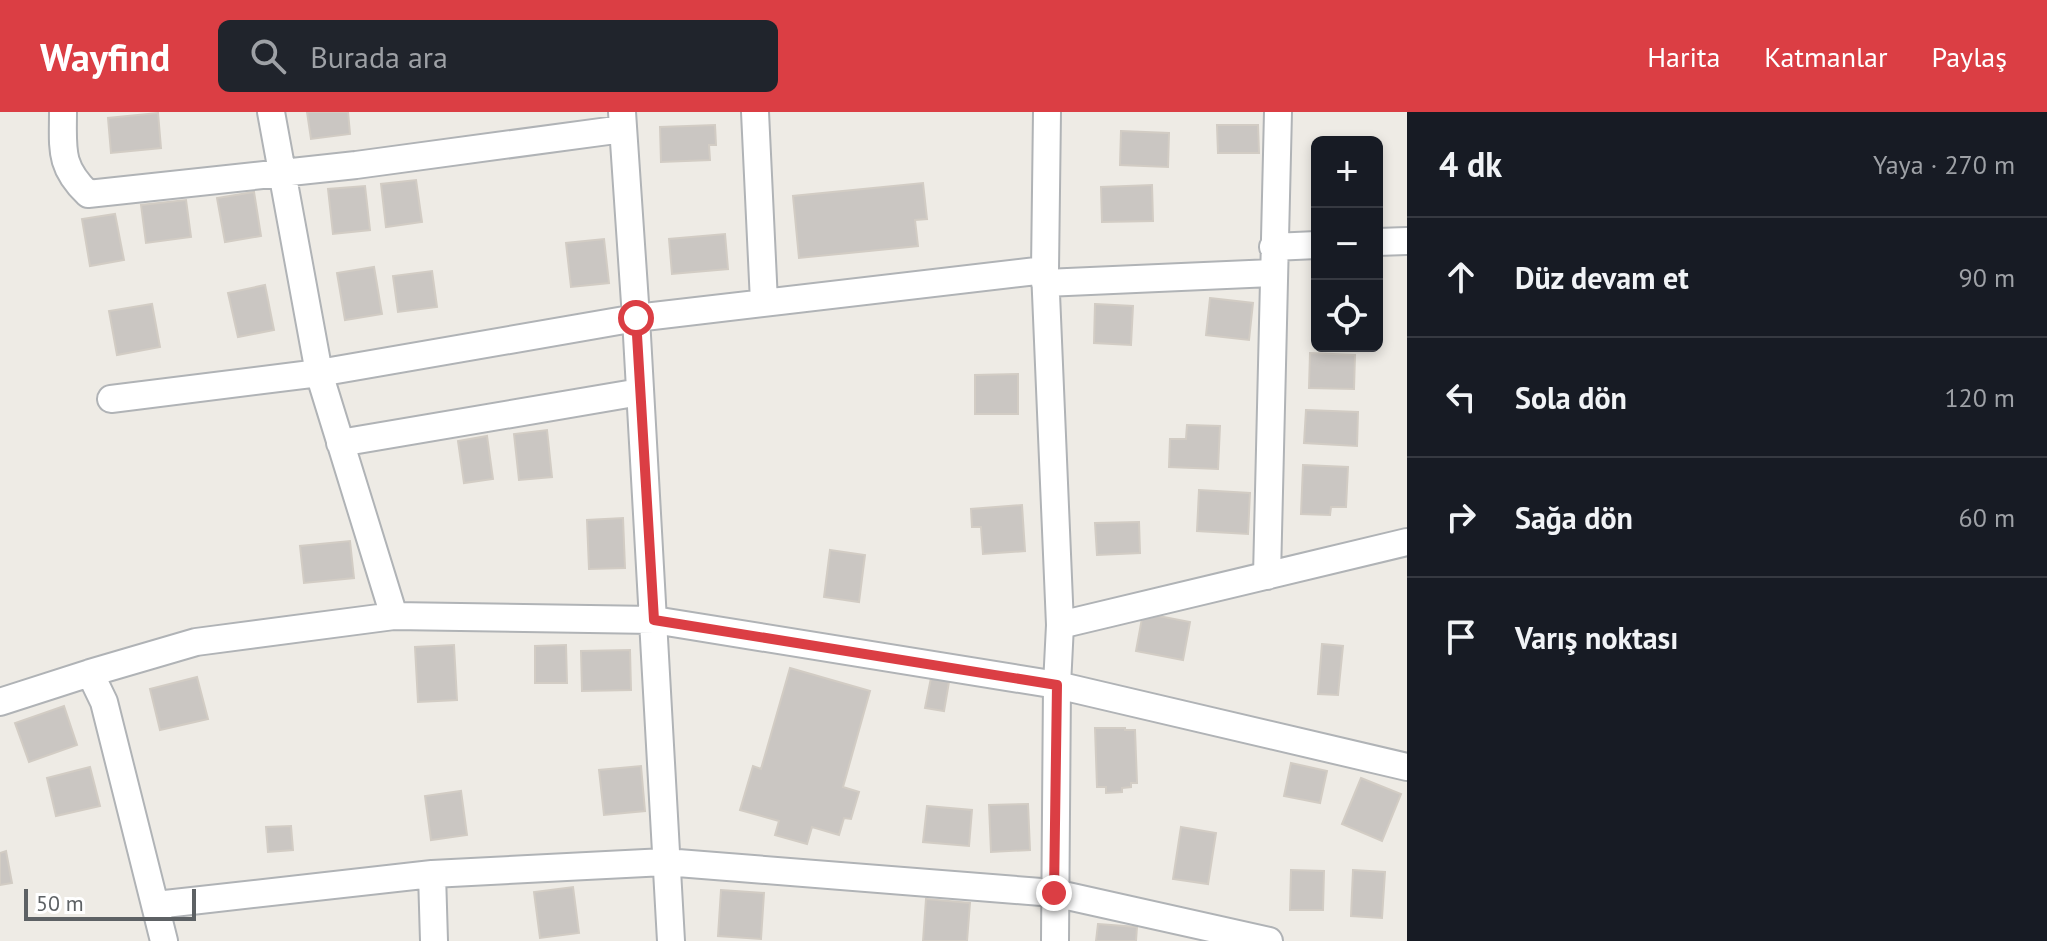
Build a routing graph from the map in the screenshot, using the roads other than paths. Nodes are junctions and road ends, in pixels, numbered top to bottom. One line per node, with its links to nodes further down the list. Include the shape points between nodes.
1 (63, 112): 7 (street, via 63,157 72,178 88,194)
2 (271, 112): 7 (street)
3 (755, 112): 13 (street)
4 (1047, 112): 12 (street)
5 (1278, 112): 11 (street)
6 (622, 121): 7 (street, via 356,165); 14 (street)
7 (282, 172): 15 (street)
8 (1407, 241): 9 (street)
9 (1383, 242)
10 (1311, 247): 11 (street)
11 (1273, 260): 12 (street); 20 (street)
12 (1045, 276): 13 (street); 23 (street)
13 (764, 302): 14 (street)
14 (636, 318): 15 (street); 16 (street)
15 (319, 373): 17 (street); 18 (street)
16 (640, 392): 18 (street); 22 (street)
17 (111, 399)
18 (340, 443): 21 (street)
19 (1407, 542): 20 (street)
20 (1267, 576): 23 (street)
21 (394, 616): 22 (street); 24 (street, via 196,642)
22 (654, 620): 25 (street); 28 (street)
23 (1060, 625): 25 (street)
24 (90, 673): 26 (street); 31 (street, via 104,702)
25 (1057, 685): 27 (street); 30 (street)
26 (0, 702)
27 (1407, 767)
28 (665, 862): 29 (street); 30 (street); 34 (street)
29 (432, 874): 31 (street); 33 (street)
30 (1054, 893): 35 (street); 36 (street)
31 (156, 905): 32 (street)
32 (164, 941)
33 (434, 941)
34 (671, 941)
35 (1055, 941)
36 (1269, 941)

